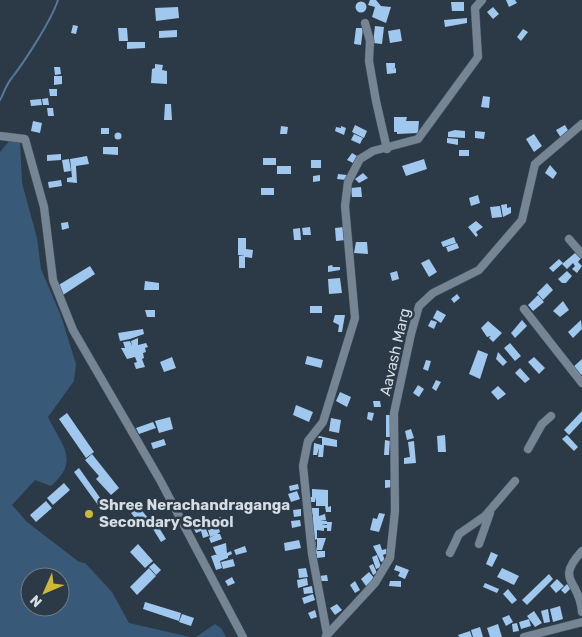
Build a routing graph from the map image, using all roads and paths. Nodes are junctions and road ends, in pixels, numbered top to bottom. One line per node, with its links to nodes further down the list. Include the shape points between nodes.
1 (482, 0): 5 (street, via 475,8 478,57 418,139)
2 (365, 23): 5 (street, via 370,41 369,61)
3 (582, 124): 19 (street, Aavash Marg, via 535,164 522,220 479,270 433,293 419,306 394,413 395,511 390,558 374,583)
4 (0, 136): 20 (street, via 25,140 44,207 53,280 73,330 160,480)
5 (387, 149): 19 (street, via 360,159 348,182 345,206 355,318 323,422 308,441 303,466 312,554)
6 (569, 240): 7 (street)
7 (582, 254)
8 (524, 309): 9 (street)
9 (582, 384)
10 (551, 416): 11 (street, via 542,424)
11 (528, 450)
12 (515, 481): 13 (street)
13 (491, 510): 14 (street); 16 (street, via 459,534)
14 (478, 544)
15 (582, 551): 17 (street, via 569,565 568,574 578,592)
16 (450, 553)
17 (582, 612)
18 (582, 622): 21 (street)
19 (326, 636)
20 (243, 637)
21 (524, 637)

